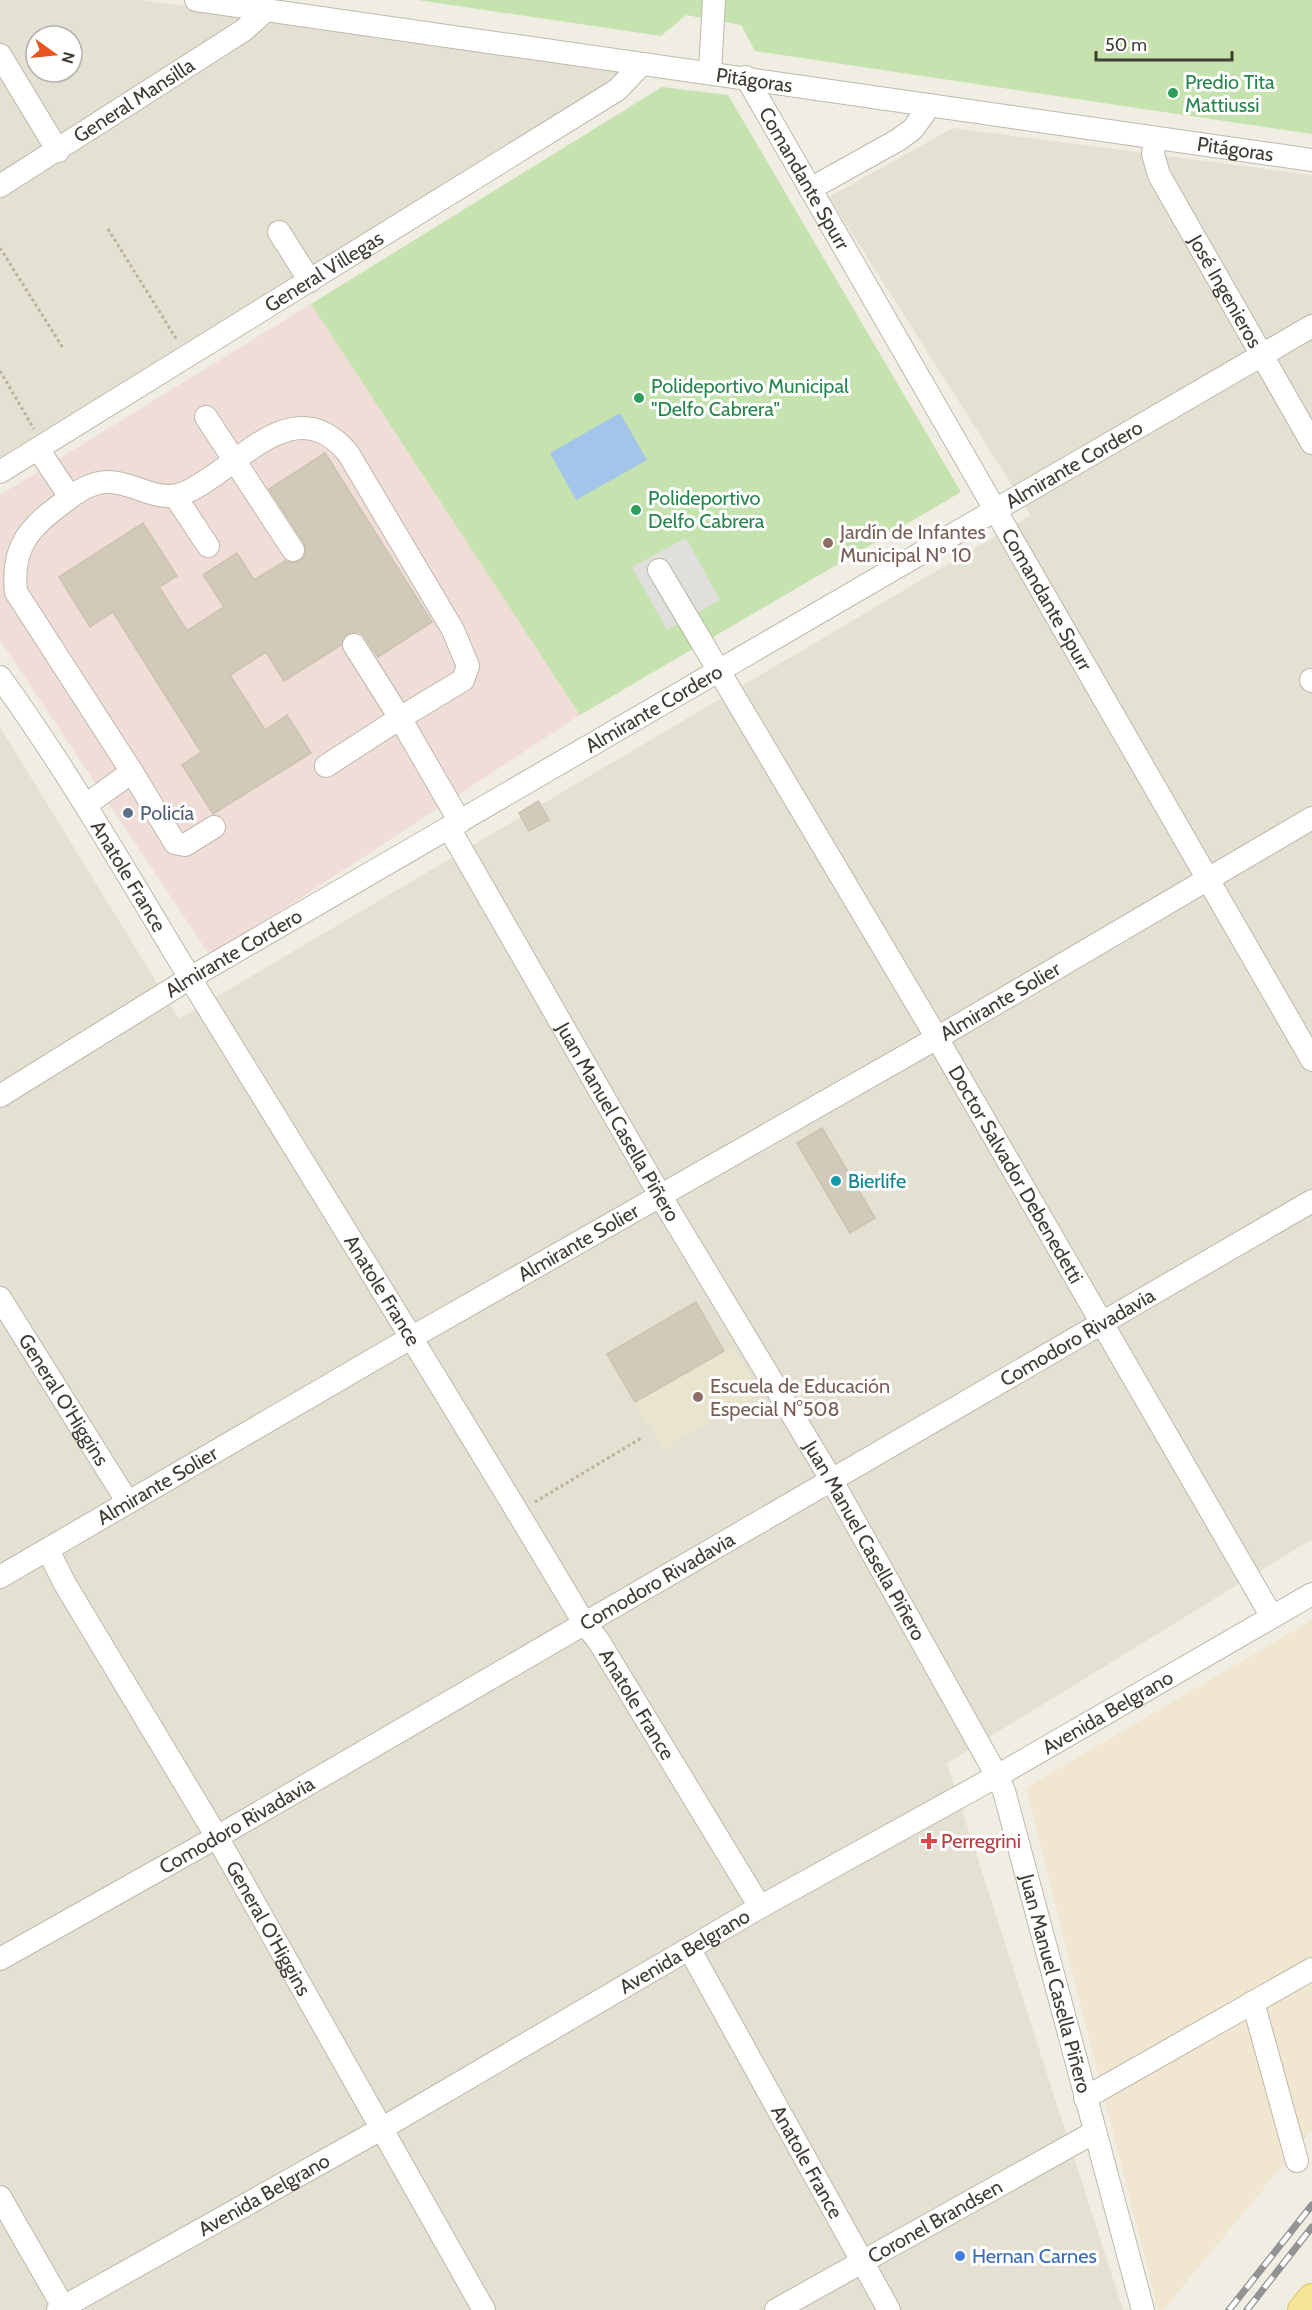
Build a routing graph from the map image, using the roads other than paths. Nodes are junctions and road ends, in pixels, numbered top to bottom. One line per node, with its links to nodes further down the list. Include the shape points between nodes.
1 (196, 0): 3 (street, Pitágoras)
2 (714, 0): 6 (street)
3 (266, 10): 5 (street, Pitágoras); 10 (street, General Mansilla, via 244,30)
4 (0, 55): 10 (street)
5 (642, 64): 6 (street, Pitágoras); 15 (street, General Villegas, via 617,90)
6 (710, 72): 7 (street, Pitágoras)
7 (746, 77): 8 (street, Pitágoras); 13 (street, Comandante Spurr)
8 (930, 105): 9 (street, Pitágoras); 13 (street, via 913,129 898,140)
9 (1155, 138): 11 (street, Pitágoras); 17 (street, José Ingenieros, via 1153,154 1159,175)
10 (58, 151): 12 (street, General Mansilla)
11 (1312, 160)
12 (0, 186)
13 (810, 189): 25 (street, Comandante Spurr)
14 (279, 232): 15 (street)
15 (310, 281): 20 (street, General Villegas)
16 (1312, 326): 17 (street, Almirante Cordero)
17 (1261, 356): 19 (street, José Ingenieros); 25 (street, Almirante Cordero)
18 (206, 417): 21 (street)
19 (1312, 443)
20 (41, 447): 22 (street, General Villegas); 24 (street)
21 (234, 460): 23 (street); 27 (street); 32 (street, via 278,431 290,428 321,432 348,453 453,630 468,666 463,680)
22 (0, 472)
23 (175, 496): 24 (street, via 111,482 86,486); 26 (street)
24 (70, 497): 34 (street, via 35,523 28,533 21,549 16,592)
25 (994, 510): 30 (street, Almirante Cordero); 39 (street, Comandante Spurr)
26 (208, 546)
27 (293, 550)
28 (659, 570): 30 (street, Doctor Salvador Debenedetti)
29 (354, 645): 32 (street, Juan Manuel Casella Piñero)
30 (720, 670): 37 (street, Almirante Cordero); 41 (street, Doctor Salvador Debenedetti)
31 (0, 677): 35 (street, Anatole France)
32 (400, 718): 33 (street); 37 (street, Juan Manuel Casella Piñero)
33 (326, 766)
34 (132, 772): 35 (street); 38 (street, via 175,843 185,845)
35 (87, 804): 40 (street, Anatole France)
36 (1312, 818): 39 (street, Almirante Solier)
37 (455, 825): 40 (street, Almirante Cordero); 44 (street, Juan Manuel Casella Piñero)
38 (214, 827)
39 (1208, 879): 41 (street, Almirante Solier); 42 (street, Comandante Spurr)
40 (190, 978): 43 (street, Almirante Cordero); 48 (street, Anatole France)
41 (937, 1038): 44 (street, Almirante Solier); 47 (street, Doctor Salvador Debenedetti)
42 (1312, 1060)
43 (0, 1096)
44 (661, 1197): 48 (street, Almirante Solier); 49 (street, Juan Manuel Casella Piñero)
45 (1312, 1201): 47 (street, Comodoro Rivadavia)
46 (0, 1298): 50 (street, General O'Higgins)
47 (1102, 1323): 49 (street, Comodoro Rivadavia); 54 (street, Doctor Salvador Debenedetti)
48 (411, 1337): 50 (street, Almirante Solier); 55 (street, Anatole France)
49 (831, 1479): 55 (street, Comodoro Rivadavia); 56 (street, Juan Manuel Casella Piñero)
50 (127, 1501): 51 (street, Almirante Solier)
51 (48, 1550): 52 (street, Almirante Solier); 57 (street, General O'Higgins)
52 (0, 1577)
53 (1312, 1594): 54 (street, Avenida Belgrano)
54 (1272, 1617): 56 (street, Avenida Belgrano)
55 (584, 1623): 57 (street, Comodoro Rivadavia); 58 (street, Anatole France)
56 (997, 1776): 58 (street, Avenida Belgrano); 63 (street, Juan Manuel Casella Piñero)
57 (217, 1837): 60 (street, Comodoro Rivadavia); 64 (street, General O'Higgins)
58 (760, 1907): 59 (street, Avenida Belgrano)
59 (690, 1950): 64 (street, Avenida Belgrano); 68 (street, Anatole France)
60 (0, 1959)
61 (1312, 1969): 62 (street)
62 (1253, 2002): 63 (street); 66 (street)
63 (1085, 2098): 65 (street, Juan Manuel Casella Piñero)
64 (381, 2129): 70 (street, Avenida Belgrano); 71 (street, General O'Higgins)
65 (1093, 2133): 68 (street, Coronel Brandsen); 74 (street, Juan Manuel Casella Piñero)
66 (1296, 2161)
67 (0, 2197): 70 (street)
68 (862, 2263): 72 (street, Coronel Brandsen); 73 (street, Anatole France)
69 (1312, 2298): 75 (main road)
70 (62, 2309)
71 (484, 2310)
72 (776, 2310)
73 (889, 2310)
74 (1143, 2310)
75 (1302, 2310)

